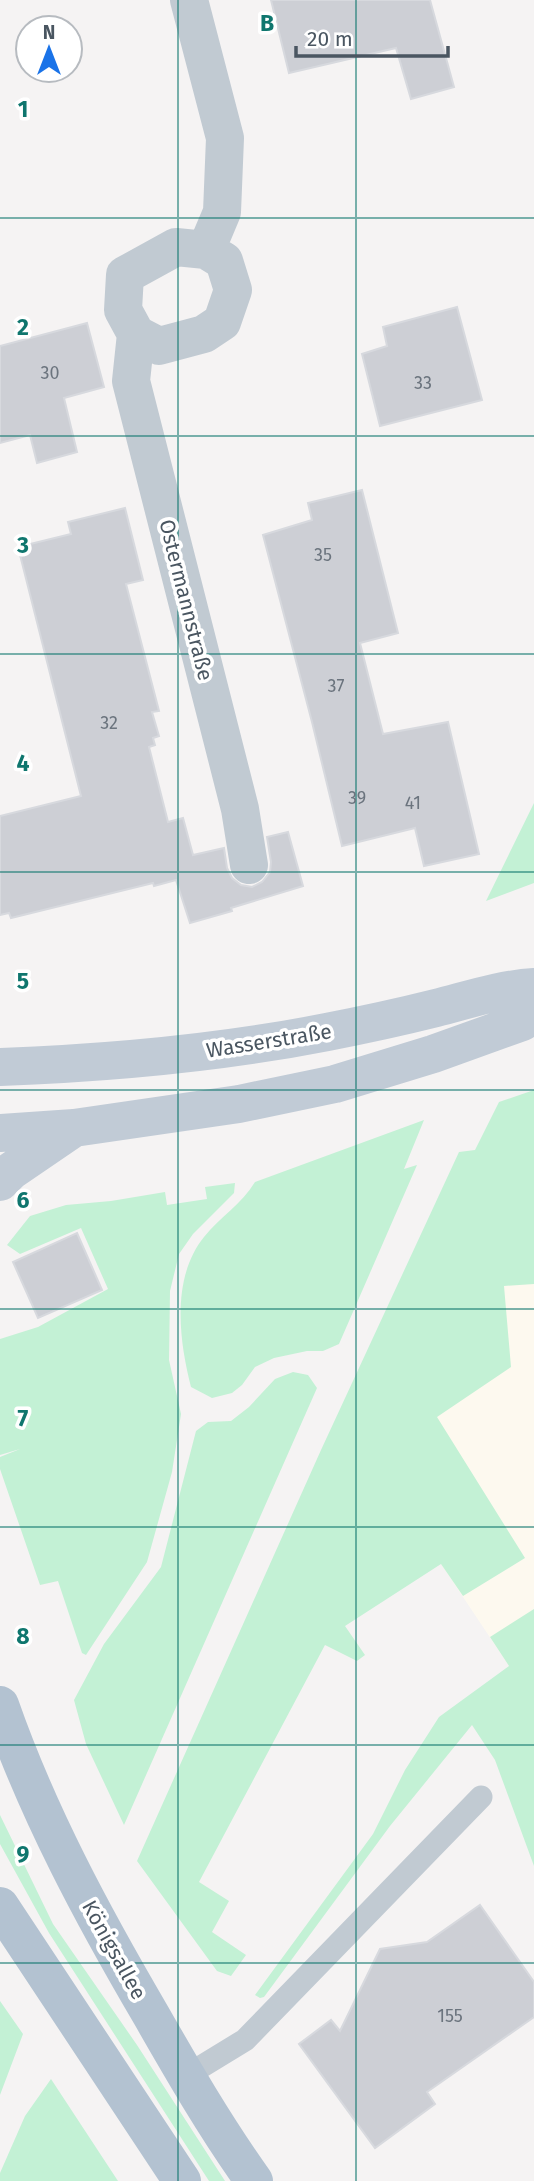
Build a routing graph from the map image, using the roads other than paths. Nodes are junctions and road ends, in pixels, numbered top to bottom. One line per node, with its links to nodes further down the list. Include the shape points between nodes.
1 (189, 0): 2 (street, via 225,138 222,212)
2 (206, 250): 3 (street, Ostermannstraße, via 176,247 125,275 123,310); 3 (street, via 224,261 233,290 222,322 204,334 159,346)
3 (136, 334): 4 (street, Ostermannstraße, via 131,381 240,809)
4 (248, 865)
5 (534, 986): 7 (main road, Wasserstraße, via 289,1040)
6 (534, 1015): 8 (main road, via 433,1054 335,1084 239,1104)
7 (0, 1067)
8 (74, 1128): 9 (main road); 10 (main road)
9 (0, 1133)
10 (0, 1182)
11 (0, 1705): 14 (main road, Königsallee, via 61,1850)
12 (481, 1797): 14 (lane, via 245,2039)
13 (4, 1924): 15 (main road)
14 (186, 2076): 16 (main road, Königsallee)
15 (182, 2181)
16 (254, 2181)

